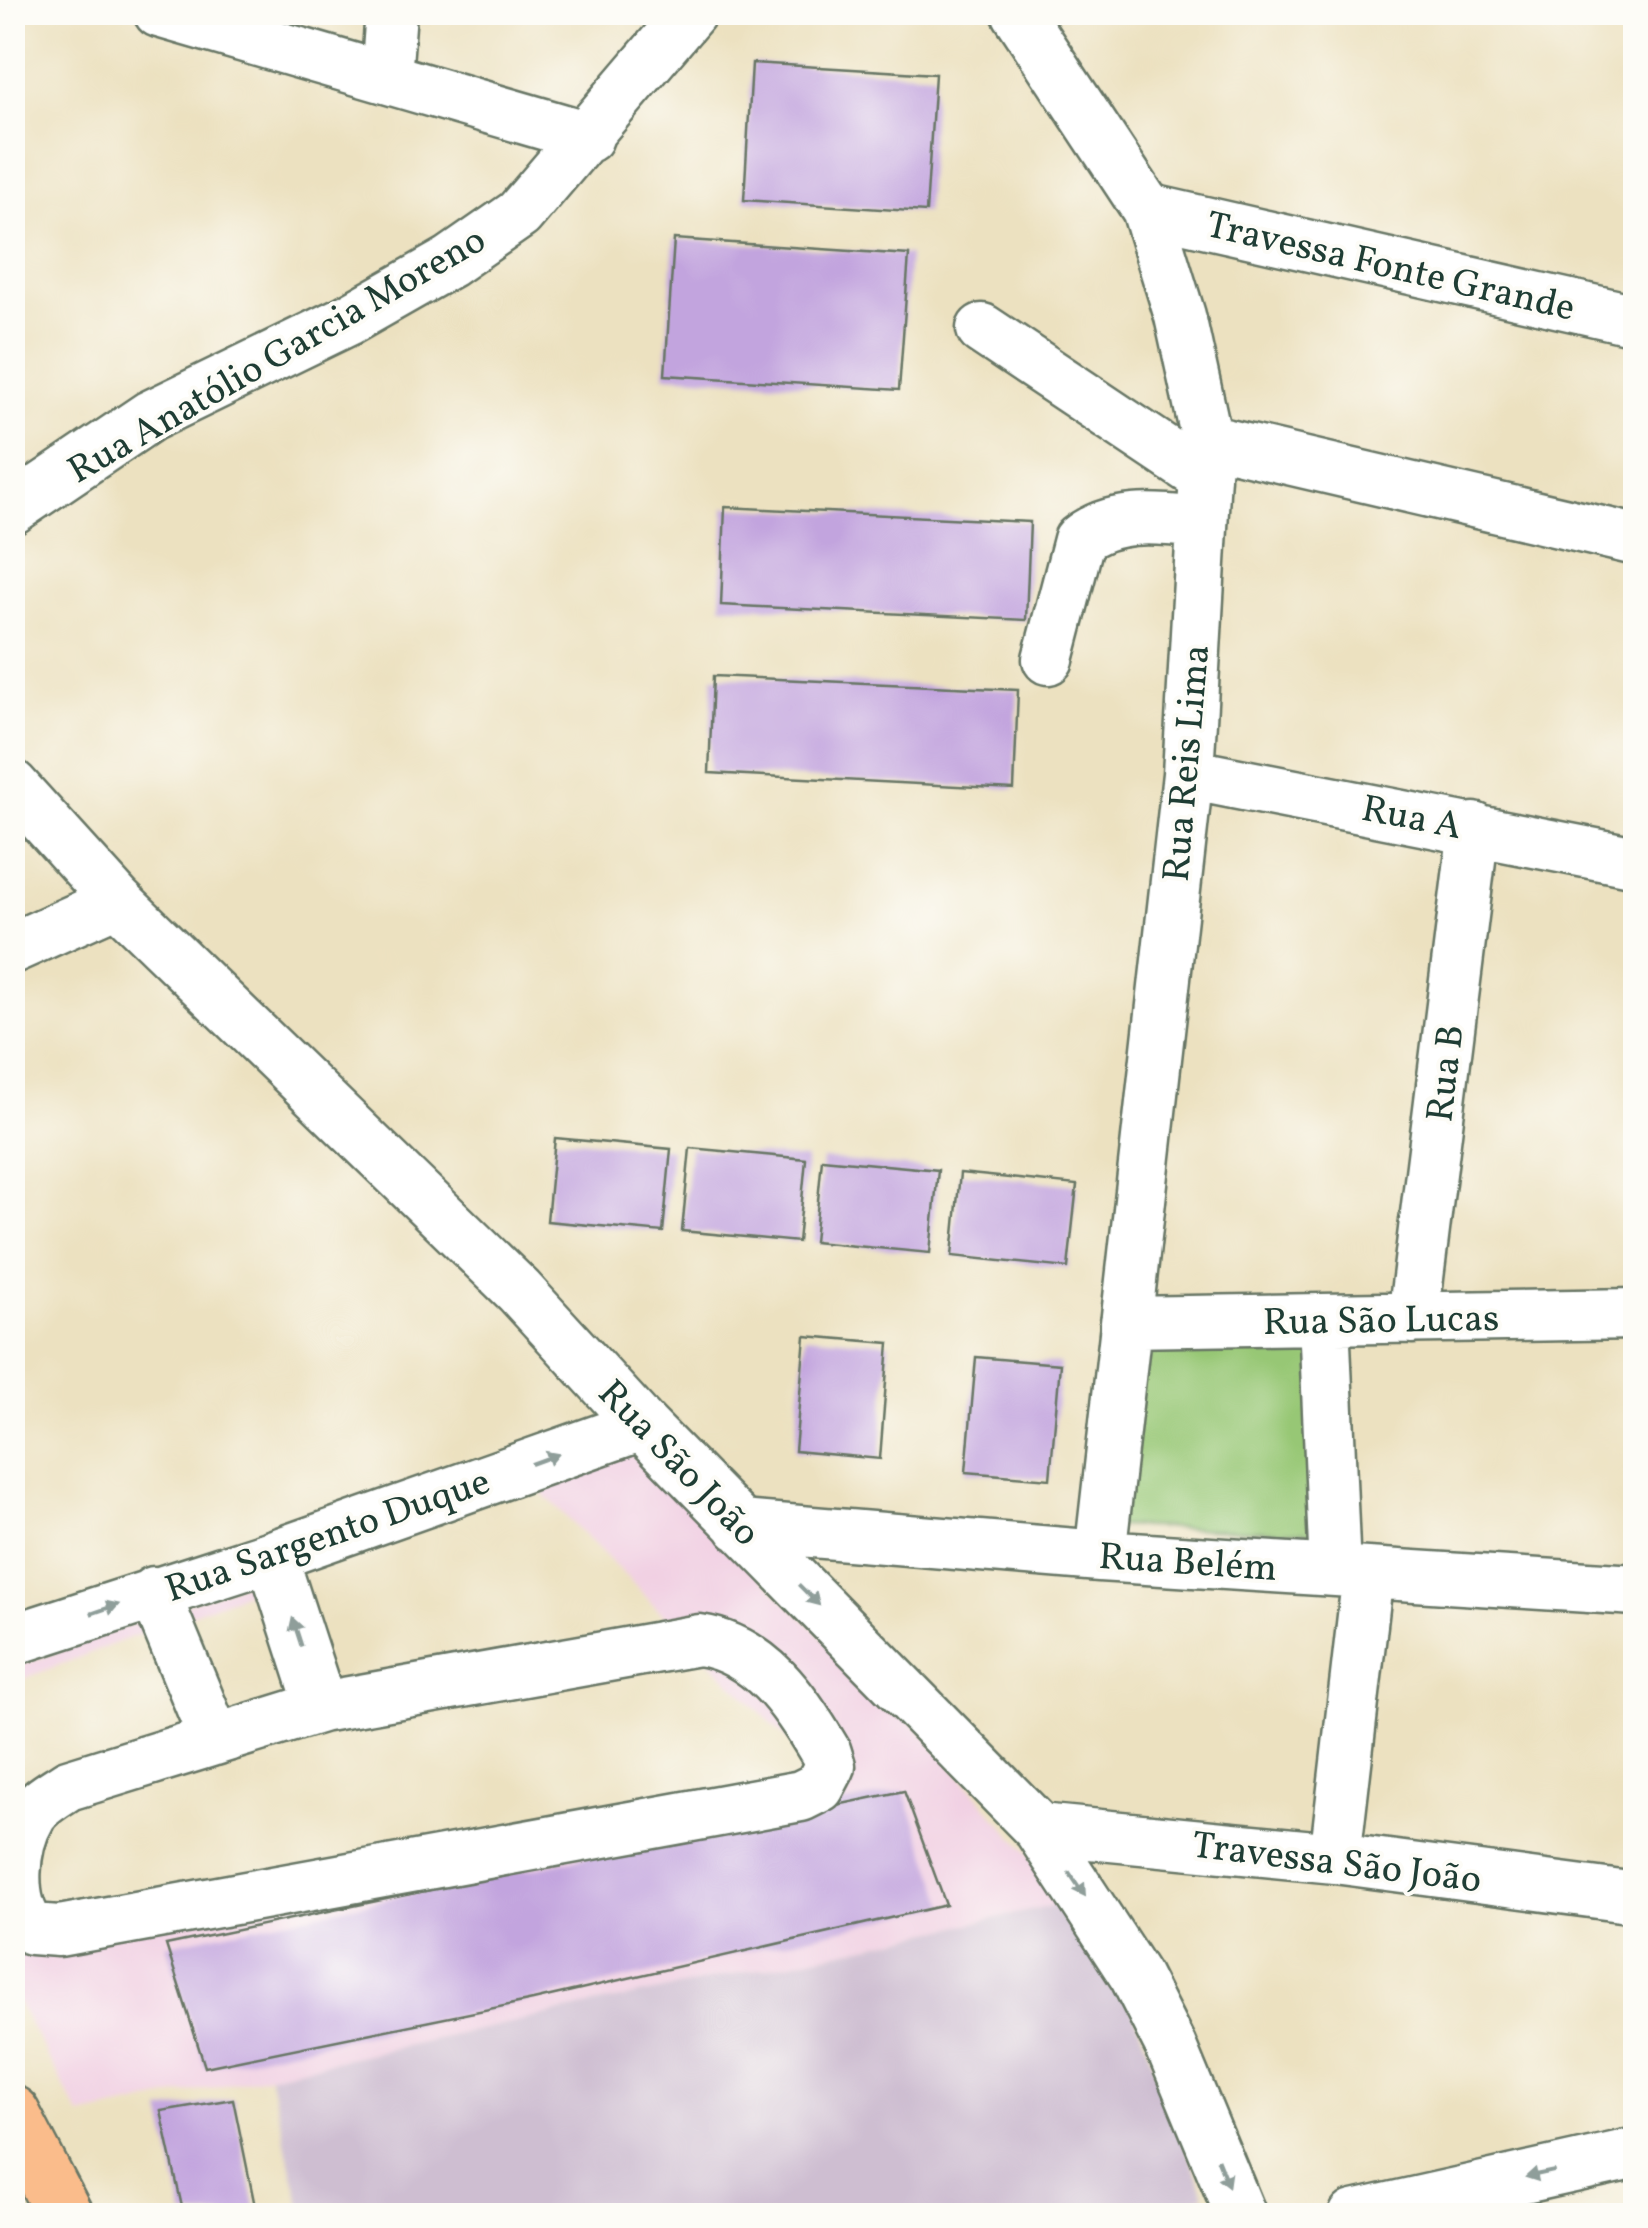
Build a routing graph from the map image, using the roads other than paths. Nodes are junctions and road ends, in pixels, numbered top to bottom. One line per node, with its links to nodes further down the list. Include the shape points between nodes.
1 (159, 12): 5 (street)
2 (391, 12): 5 (street)
3 (691, 12): 6 (street, Rua Anatólio Garcia Moreno)
4 (1017, 12): 7 (street, Rua Reis Lima)
5 (386, 77): 6 (street)
6 (588, 137): 11 (street, Rua Anatólio Garcia Moreno, via 518,214 450,262 348,320 150,416)
7 (1147, 209): 8 (street, Travessa Fonte Grande); 10 (street, Rua Reis Lima, via 1180,316)
8 (1636, 320)
9 (982, 329): 10 (street)
10 (1205, 481): 12 (street); 13 (street, via 1078,540); 14 (street, Rua Reis Lima)
11 (12, 509)
12 (1636, 540)
13 (1048, 659)
14 (1188, 774): 16 (street, Rua A); 23 (street, Rua Reis Lima)
15 (12, 785): 18 (street, Rua São João)
16 (1474, 828): 17 (street, Rua A); 21 (street, Rua B)
17 (1636, 862)
18 (117, 902): 19 (street); 24 (street, Rua São João, via 519,1291)
19 (12, 948)
20 (1636, 1314): 21 (street, Rua São Lucas)
21 (1412, 1318): 22 (street, Rua São Lucas)
22 (1324, 1320): 23 (street, Rua São Lucas); 28 (street)
23 (1126, 1322): 27 (street, Rua Reis Lima)
24 (642, 1425): 25 (street, Rua São João); 26 (street, Rua Sargento Duque, one-way to 24)
25 (740, 1526): 27 (street, Rua Belém); 34 (street, Rua São João, one-way to 34)
26 (272, 1556): 30 (street, Rua Sargento Duque); 32 (street, one-way to 26)
27 (1100, 1556): 28 (street, Rua Belém)
28 (1352, 1572): 29 (street, Rua Belém); 35 (street)
29 (1636, 1590)
30 (154, 1592): 31 (street, Rua Sargento Duque, one-way to 30); 33 (street)
31 (12, 1640)
32 (321, 1708): 33 (street); 33 (street, via 699,1640 756,1660 830,1766 819,1787 801,1796 111,1923 59,1931 29,1926 16,1861 33,1812 82,1780)
33 (215, 1740)
34 (1039, 1829): 35 (street, Travessa São João); 40 (street, Rua São João, one-way to 40, via 1135,1976)
35 (1335, 1858): 36 (street, Travessa São João)
36 (1636, 1898)
37 (12, 2114): 39 (main road)
38 (1636, 2153): 41 (street, one-way to 41)
39 (66, 2216)
40 (1240, 2216)
41 (1354, 2216)

